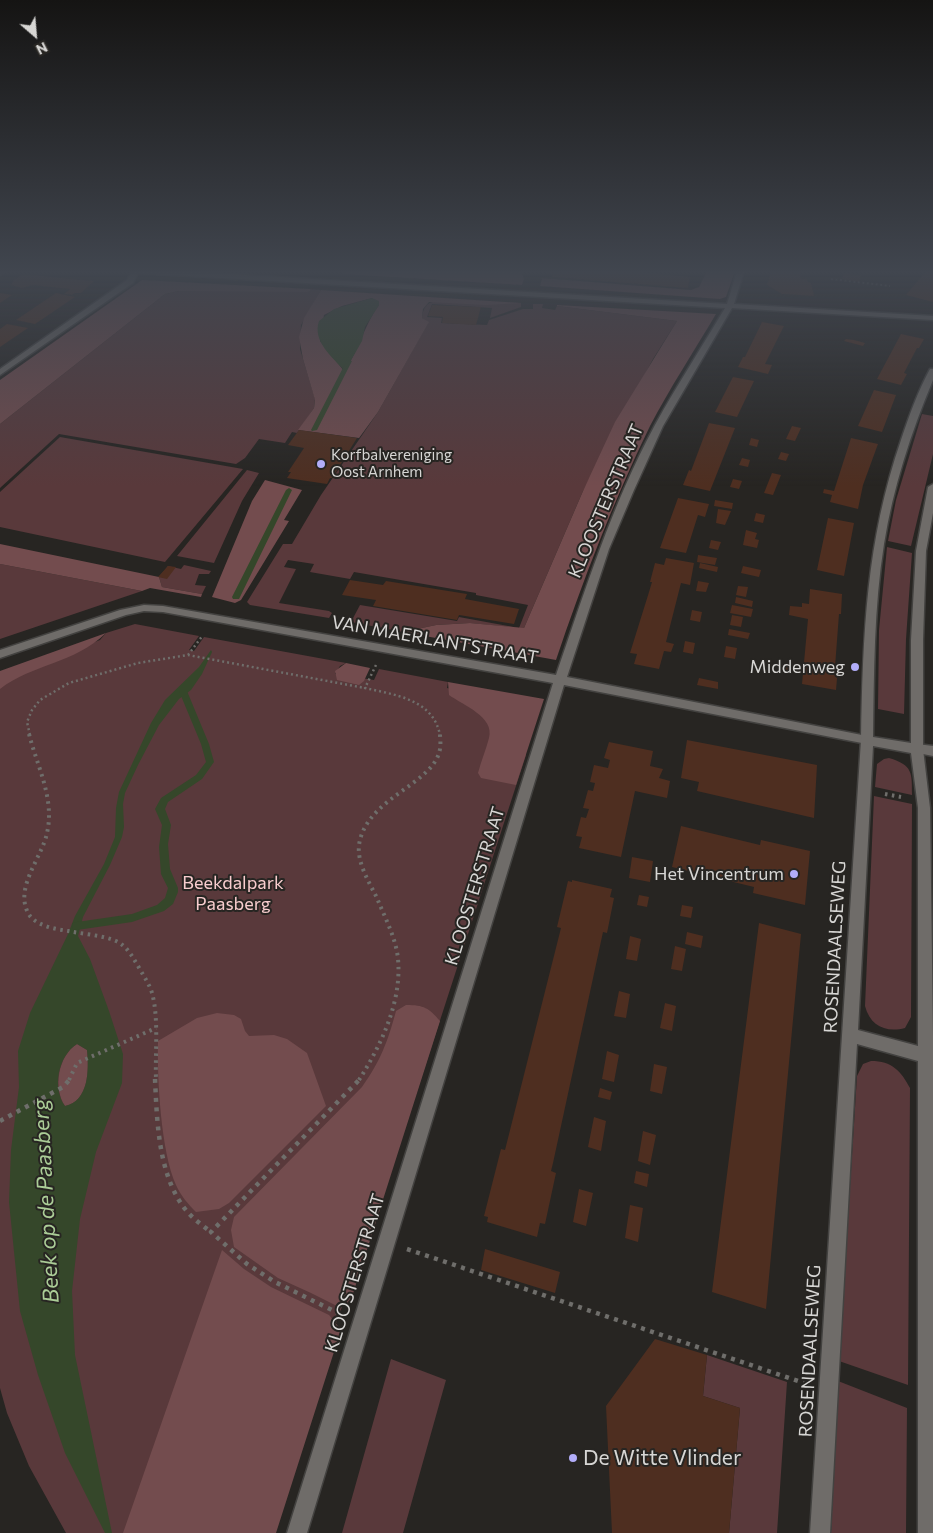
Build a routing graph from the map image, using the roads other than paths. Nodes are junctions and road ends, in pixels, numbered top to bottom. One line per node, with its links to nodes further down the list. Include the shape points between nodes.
1 (43, 343): 4 (street)
2 (708, 343): 7 (street, KLOOSTERSTRAAT, via 659,426 629,490 604,550)
3 (933, 371): 8 (street, ROSENDAALSEWEG, via 916,410 879,542 869,629)
4 (0, 373)
5 (933, 487): 9 (street, via 921,551 918,593)
6 (0, 654): 7 (street, VAN MAERLANTSTRAAT, via 124,612 163,608)
7 (560, 680): 8 (street, VAN MAERLANTSTRAAT); 12 (street, KLOOSTERSTRAAT)
8 (867, 740): 9 (street, VAN MAERLANTSTRAAT); 10 (street, ROSENDAALSEWEG)
9 (925, 750): 11 (street)
10 (850, 1035): 11 (street); 13 (street, ROSENDAALSEWEG)
11 (929, 1058): 14 (street)
12 (297, 1533)
13 (820, 1533)
14 (928, 1533)

